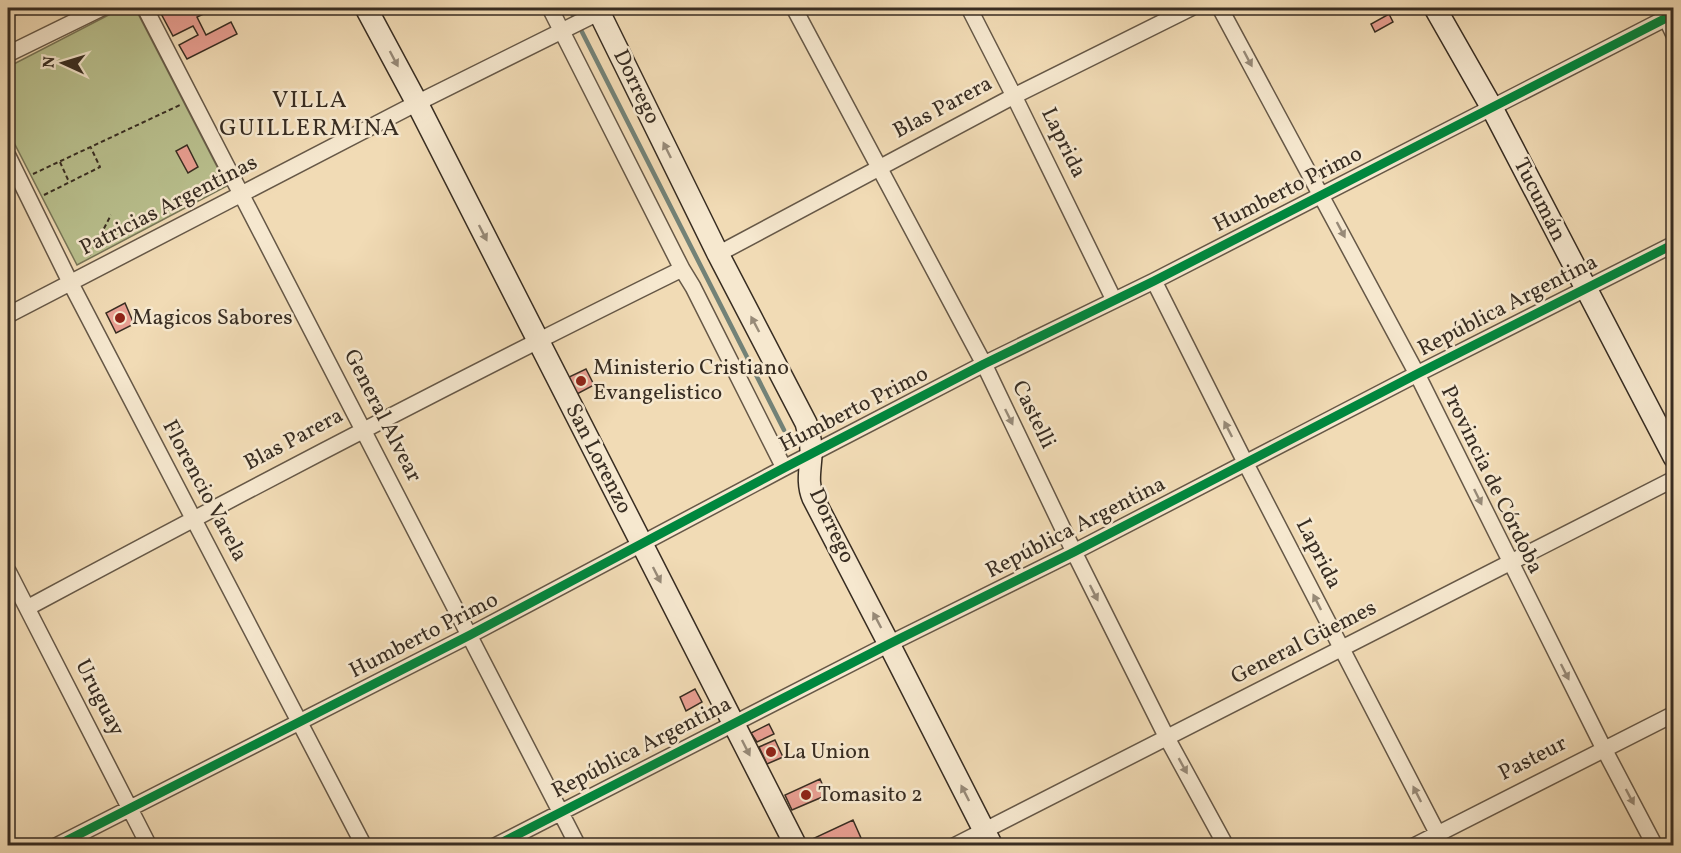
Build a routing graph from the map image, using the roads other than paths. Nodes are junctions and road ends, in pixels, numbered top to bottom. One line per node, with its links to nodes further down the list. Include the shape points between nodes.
1 (102, 8): 14 (street)
2 (145, 8): 20 (street, General Alvear)
3 (366, 8): 16 (street, San Lorenzo, one-way to 16)
4 (550, 8): 12 (street, Dorrego)
5 (794, 8): 19 (street, Castelli)
6 (969, 8): 15 (street, Laprida)
7 (1191, 8): 15 (street, Blas Parera)
8 (1220, 8): 21 (street, Provincia de Córdoba, one-way to 21)
9 (1435, 8): 17 (street, Tucumán)
10 (601, 9): 12 (street, Patricias Argentinas); 23 (street, Dorrego, one-way to 10)
11 (1670, 16): 13 (street); 17 (street, Humberto Primo)
12 (561, 30): 16 (street, Patricias Argentinas); 24 (street, Dorrego)
13 (1674, 34)
14 (8, 54)
15 (1014, 96): 19 (street, Blas Parera); 28 (street, Laprida)
16 (417, 103): 20 (street, Patricias Argentinas); 30 (street, San Lorenzo, one-way to 30)
17 (1492, 108): 21 (street, Humberto Primo); 27 (street, Tucumán)
18 (8, 156): 25 (street, Florencio Varela)
19 (879, 168): 23 (street, Blas Parera); 31 (street, Castelli)
20 (242, 194): 25 (street, Patricias Argentinas); 33 (street, General Alvear)
21 (1322, 195): 26 (street, Humberto Primo); 32 (street, Provincia de Córdoba, one-way to 32)
22 (1674, 244): 27 (street, República Argentina)
23 (718, 254): 34 (street, Dorrego, one-way to 23, via 806,423)
24 (682, 269): 30 (street, Blas Parera); 37 (street, Dorrego)
25 (73, 281): 29 (street, Patricias Argentinas); 39 (street, Florencio Varela)
26 (1154, 281): 28 (street, Humberto Primo); 36 (street, Laprida, one-way to 26)
27 (1585, 289): 32 (street, República Argentina); 35 (street, Tucumán)
28 (1114, 300): 31 (street, Humberto Primo)
29 (8, 315)
30 (537, 340): 33 (street, Blas Parera); 40 (street, San Lorenzo)
31 (984, 364): 34 (street, Humberto Primo); 41 (street, Castelli, one-way to 41)
32 (1417, 374): 36 (street, República Argentina); 42 (street, Provincia de Córdoba, one-way to 42)
33 (363, 430): 39 (street, Blas Parera); 45 (street, General Alvear)
34 (812, 454): 37 (street, Humberto Primo); 46 (street, Dorrego, one-way to 34, via 810,490)
35 (1674, 457)
36 (1245, 462): 41 (street, República Argentina); 47 (street, Laprida, one-way to 36)
37 (784, 468): 40 (street, Humberto Primo)
38 (1674, 479): 42 (street, General Güemes)
39 (193, 519): 44 (street, Blas Parera); 49 (street, Florencio Varela)
40 (642, 544): 45 (street, Humberto Primo); 50 (street, San Lorenzo, one-way to 50)
41 (1074, 552): 46 (street, República Argentina); 51 (street, Castelli, one-way to 51)
42 (1509, 562): 47 (street, General Güemes); 52 (street, Provincia de Córdoba, one-way to 52)
43 (8, 571): 44 (street, Uruguay)
44 (27, 608): 53 (street, Uruguay)
45 (470, 635): 49 (street, Humberto Primo); 54 (street, General Alvear)
46 (890, 644): 50 (street, República Argentina); 55 (street, Dorrego, one-way to 46)
47 (1342, 649): 51 (street, General Güemes); 56 (street, Laprida, one-way to 47)
48 (1674, 714): 52 (street, Pasteur)
49 (300, 722): 53 (street, Humberto Primo); 59 (street, Florencio Varela)
50 (734, 723): 54 (street, República Argentina); 62 (street, San Lorenzo, one-way to 62)
51 (1167, 738): 55 (street, General Güemes); 64 (street, Castelli, one-way to 64)
52 (1604, 749): 56 (street, Pasteur); 66 (street, Provincia de Córdoba, one-way to 66)
53 (130, 807): 57 (street, Humberto Primo); 58 (street, Uruguay)
54 (561, 812): 60 (street, República Argentina); 61 (street, General Alvear)
55 (988, 838): 63 (street, General Güemes)
56 (1441, 839): 65 (street, Pasteur)
57 (56, 846)
58 (149, 846)
59 (364, 846)
60 (495, 846)
61 (578, 846)
62 (796, 846)
63 (954, 846)
64 (1226, 846)
65 (1414, 846)
66 (1655, 846)

